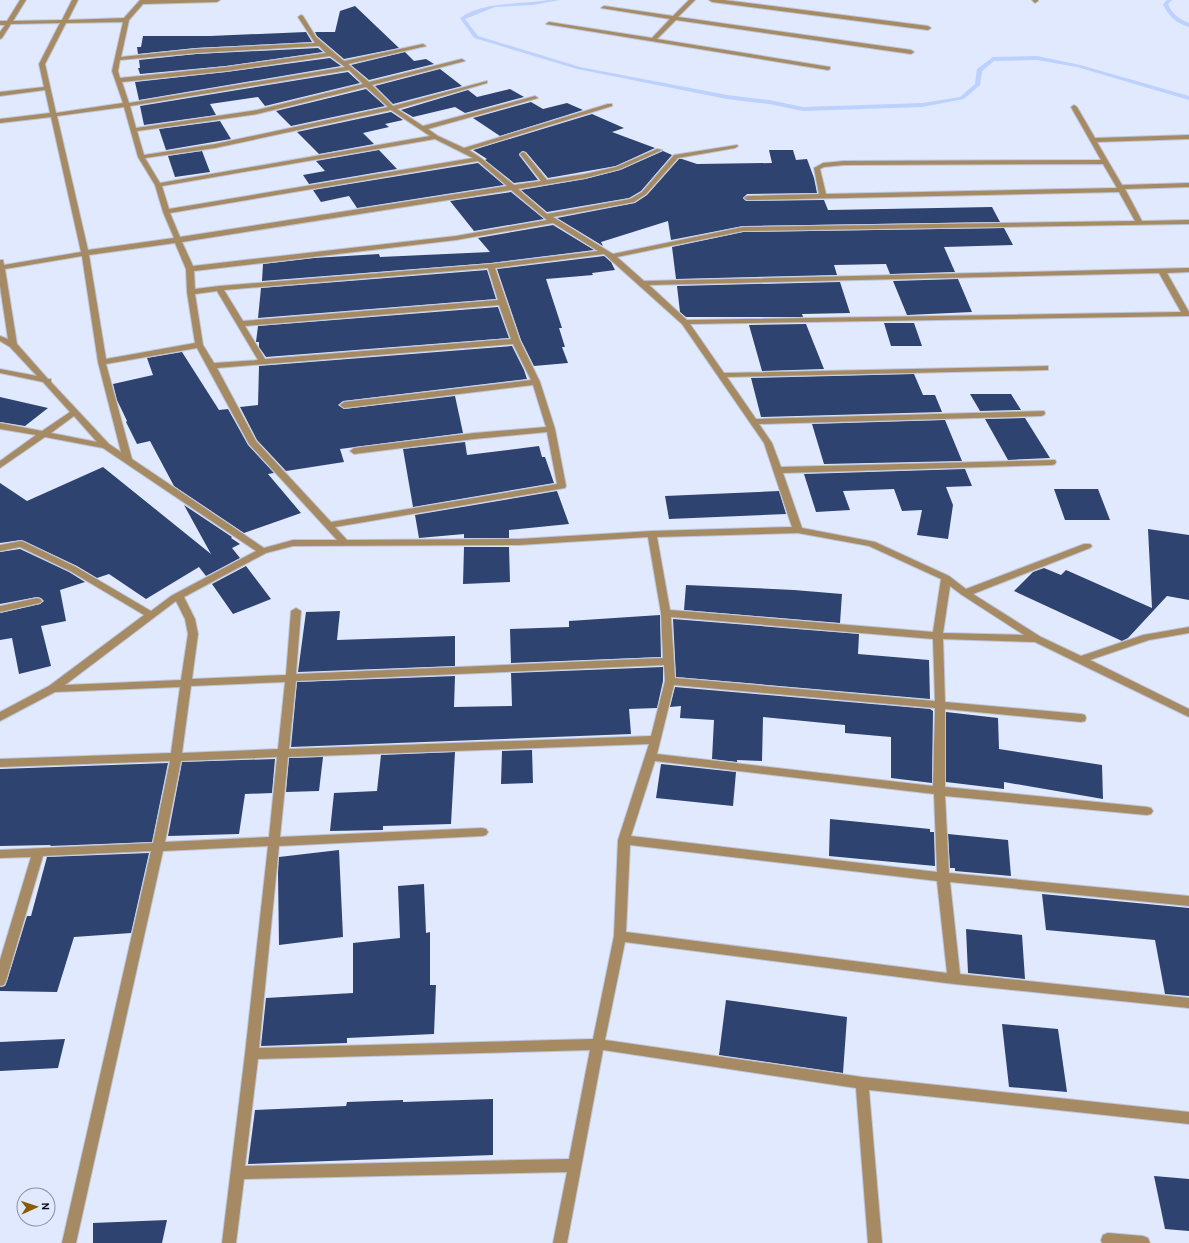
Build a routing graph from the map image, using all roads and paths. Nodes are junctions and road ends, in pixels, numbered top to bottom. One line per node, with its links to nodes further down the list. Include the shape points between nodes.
1 (23, 0): 13 (street)
2 (75, 0): 10 (street)
3 (217, 0): 6 (street)
4 (692, 0): 9 (street)
5 (712, 0): 15 (street)
6 (143, 1): 11 (street)
7 (604, 8): 9 (street)
8 (301, 17): 18 (street)
9 (674, 18): 17 (street); 20 (street)
10 (64, 20): 11 (street); 13 (street); 30 (street, via 42,64)
11 (126, 20): 22 (street)
12 (0, 23): 13 (street)
13 (10, 23): 16 (street)
14 (549, 24): 17 (street)
15 (928, 28)
16 (0, 37)
17 (654, 39): 26 (street)
18 (320, 44): 21 (street); 22 (street, via 196,51)
19 (423, 46): 24 (street)
20 (910, 52)
21 (330, 54): 24 (street); 27 (street, via 226,69)
22 (118, 59): 27 (street, via 115,71)
23 (462, 61): 29 (street)
24 (344, 63): 25 (street)
25 (350, 68): 29 (street); 33 (street)
26 (828, 68)
27 (119, 80): 33 (street)
28 (485, 82): 36 (street)
29 (367, 85): 36 (street); 40 (street, via 257,112)
30 (47, 88): 31 (street); 37 (street)
31 (0, 94)
32 (535, 98): 39 (street)
33 (127, 105): 37 (street); 40 (street)
34 (610, 105): 45 (street)
35 (1074, 107): 43 (street)
36 (392, 108): 39 (street); 48 (street, via 215,146)
37 (53, 116): 38 (street); 64 (street)
38 (0, 121)
39 (423, 128): 41 (street)
40 (134, 130): 48 (street)
41 (436, 137): 45 (street); 52 (street)
42 (1189, 137): 43 (street)
43 (1093, 140): 50 (street)
44 (735, 146): 59 (street, via 676,156 644,193 632,201)
45 (464, 150): 49 (street)
46 (659, 150): 51 (street, via 618,168)
47 (523, 154): 51 (street)
48 (141, 157): 52 (street)
49 (479, 160): 54 (street); 58 (street)
50 (1106, 162): 55 (street); 56 (street, via 823,165 817,168)
51 (545, 182): 54 (street)
52 (158, 185): 58 (street)
53 (1189, 185): 55 (street)
54 (510, 187): 59 (street); 63 (street)
55 (1121, 189): 56 (street); 62 (street)
56 (823, 196): 57 (street)
57 (747, 198)
58 (166, 212): 63 (street)
59 (546, 216): 60 (street)
60 (553, 221): 65 (street); 68 (street, via 456,238)
61 (1189, 222): 62 (street)
62 (1140, 223): 65 (street, via 743,229)
63 (178, 240): 64 (street); 68 (street)
64 (85, 253): 66 (street); 82 (street)
65 (609, 254): 67 (street); 71 (street)
66 (0, 266): 80 (street)
67 (491, 266): 72 (street); 74 (street)
68 (190, 269): 73 (street)
69 (1189, 270): 70 (street)
70 (1162, 271): 71 (street); 75 (street)
71 (640, 283): 76 (street)
72 (219, 288): 73 (street); 77 (street)
73 (191, 292): 81 (street)
74 (502, 302): 77 (street); 79 (street)
75 (1188, 314): 76 (street)
76 (685, 322): 87 (street)
77 (240, 324): 83 (street)
78 (0, 338): 80 (street)
79 (516, 341): 83 (street); 89 (street)
80 (13, 345): 88 (street)
81 (199, 345): 82 (street); 84 (street)
82 (102, 362): 99 (street)
83 (263, 362): 84 (street)
84 (212, 366): 103 (street, via 252,442)
85 (1045, 368): 87 (street)
86 (0, 371): 88 (street)
87 (722, 375): 93 (street)
88 (48, 381): 91 (street)
89 (536, 382): 90 (street); 95 (street)
90 (344, 405)
91 (75, 412): 96 (street); 97 (street)
92 (1041, 413): 93 (street)
93 (754, 422): 102 (street, via 768,443)
94 (0, 426): 96 (street)
95 (551, 429): 98 (street); 103 (street, via 562,486)
96 (44, 434): 97 (street); 101 (street)
97 (106, 446): 99 (street)
98 (354, 451)
99 (128, 461): 109 (street)
100 (1052, 462): 102 (street)
101 (0, 464)
102 (778, 470): 104 (street)
103 (328, 526): 106 (street)
104 (798, 530): 105 (street); 110 (street, via 872,544)
105 (652, 534): 106 (street, via 519,542); 116 (street)
106 (344, 542): 109 (street, via 293,543)
107 (1087, 546): 111 (street)
108 (0, 548): 117 (street, via 21,544 73,569)
109 (263, 551): 112 (street)
110 (946, 578): 111 (street); 119 (street)
111 (965, 593): 120 (street)
112 (179, 596): 117 (street); 125 (street, via 190,619 193,634)
113 (37, 601): 114 (street)
114 (0, 610)
115 (296, 611): 123 (street)
116 (666, 614): 119 (street); 122 (street)
117 (151, 615): 126 (street)
118 (1189, 630): 121 (street, via 1147,637)
119 (938, 636): 120 (street); 127 (street)
120 (1037, 639): 121 (street)
121 (1080, 660): 128 (street)
122 (668, 661): 123 (street); 124 (street)
123 (291, 677): 125 (street); 132 (street)
124 (670, 681): 127 (street); 131 (street)
125 (186, 682): 126 (street); 133 (street)
126 (53, 689): 129 (street)
127 (940, 706): 130 (street); 136 (street)
128 (1189, 713)
129 (0, 717)
130 (1081, 718)
131 (656, 740): 132 (street); 134 (street)
132 (284, 752): 133 (street); 140 (street)
133 (176, 756): 135 (street); 141 (street)
134 (650, 757): 136 (street); 139 (street)
135 (0, 763)
136 (939, 791): 137 (street); 144 (street)
137 (1147, 811)
138 (482, 832): 140 (street)
139 (624, 840): 144 (street); 146 (street)
140 (273, 842): 141 (street); 151 (street)
141 (158, 847): 142 (street); 157 (street)
142 (38, 852): 143 (street); 148 (street)
143 (0, 854)
144 (943, 877): 145 (street); 147 (street)
145 (1189, 901)
146 (620, 936): 147 (street); 150 (street)
147 (954, 979): 149 (street)
148 (0, 981)
149 (1189, 1003)
150 (598, 1044): 151 (street); 152 (street); 154 (street)
151 (252, 1054): 155 (street)
152 (862, 1083): 153 (street); 160 (street)
153 (1189, 1118)
154 (575, 1165): 155 (street); 159 (street)
155 (238, 1173): 158 (street)
156 (1108, 1240): 161 (street)
157 (69, 1243)
158 (229, 1243)
159 (560, 1243)
160 (875, 1243)
161 (1142, 1243)

